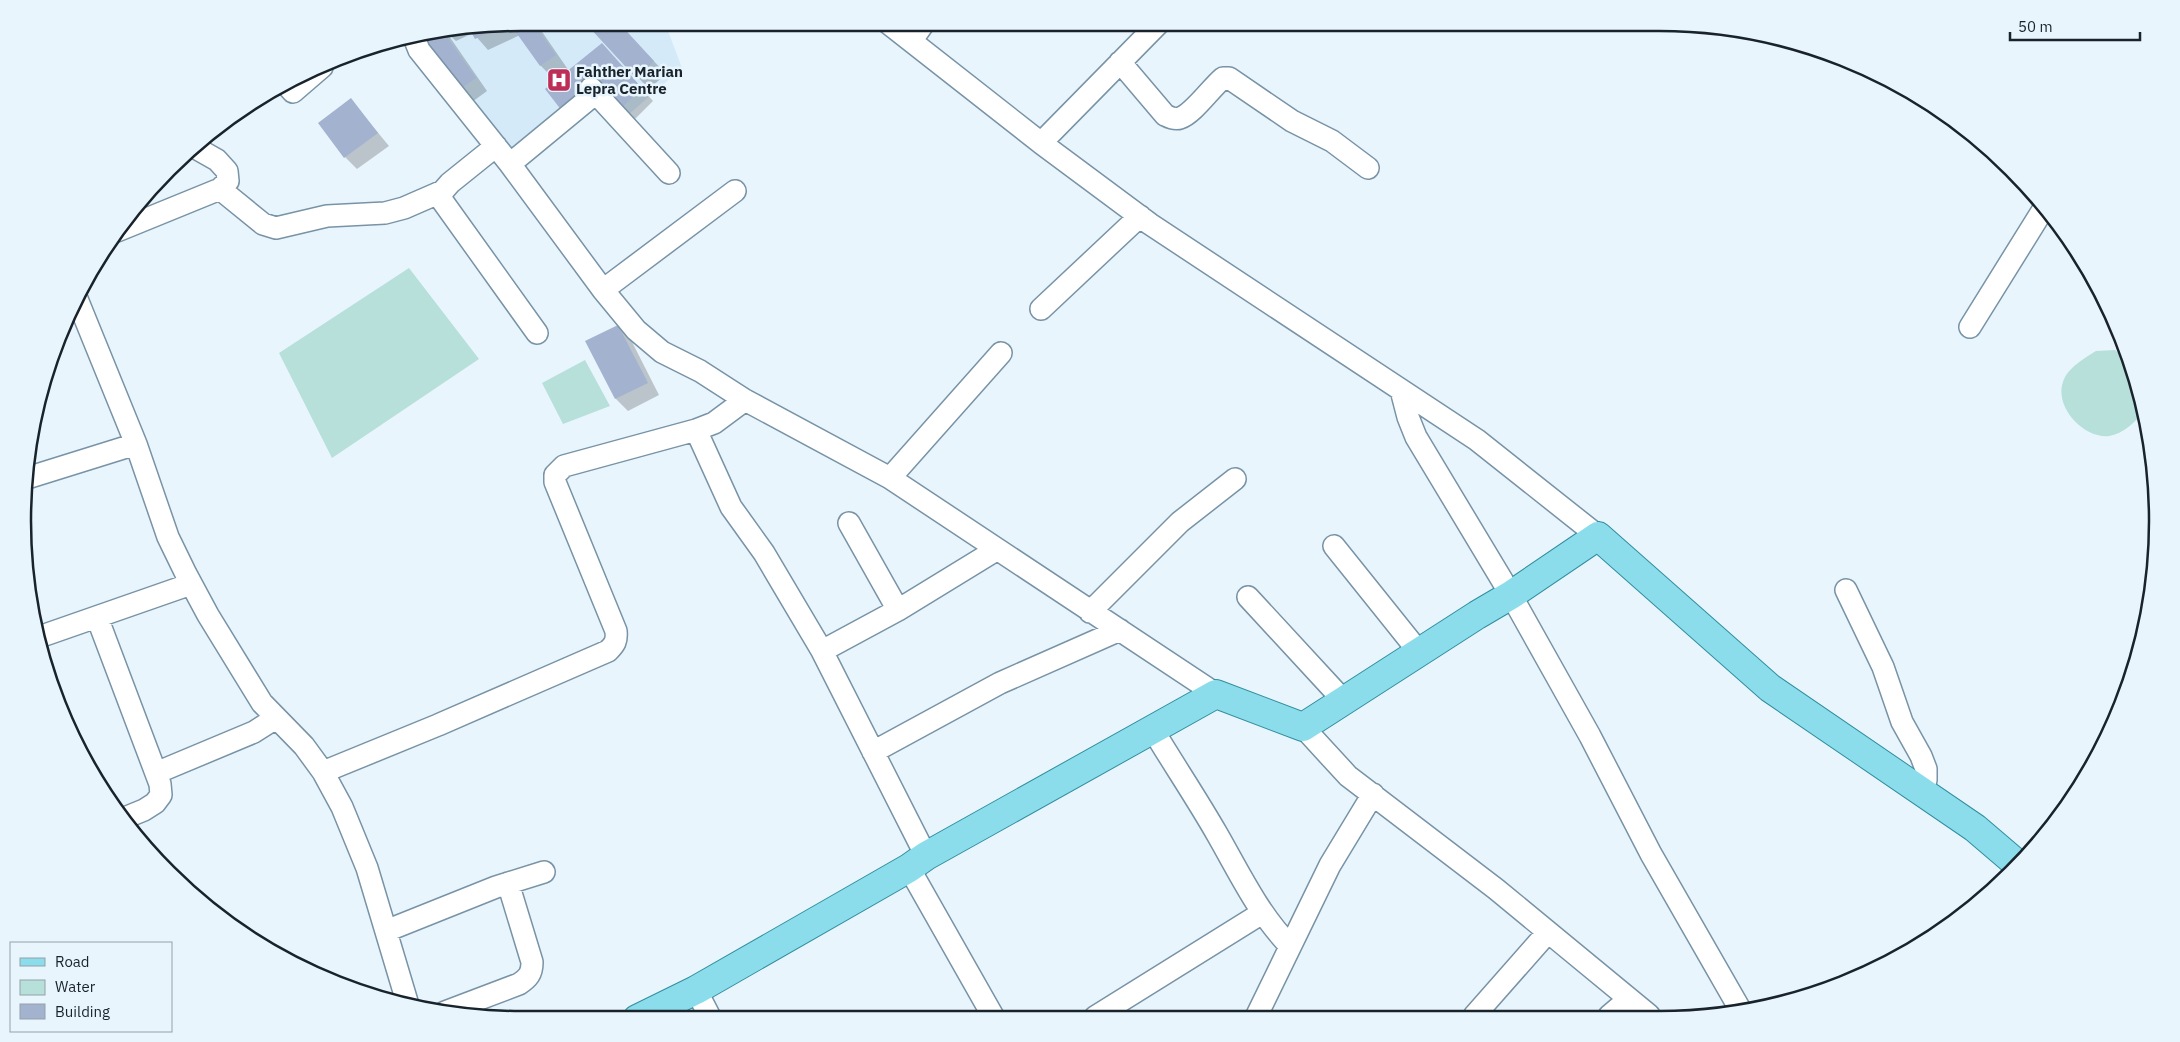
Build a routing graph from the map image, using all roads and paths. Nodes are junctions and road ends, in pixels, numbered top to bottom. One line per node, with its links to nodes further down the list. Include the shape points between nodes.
1 (900, 31): 4 (street)
2 (918, 31): 4 (street)
3 (1150, 31): 6 (street)
4 (912, 40): 9 (street)
5 (416, 43): 10 (street)
6 (1120, 62): 9 (street); 13 (street, via 1164,115 1179,118 1188,113 1222,78 1229,78 1292,120 1332,141)
7 (305, 81): 8 (street, via 293,92)
8 (291, 89)
9 (1041, 143): 19 (street)
10 (496, 146): 12 (street); 16 (street)
11 (201, 151): 15 (street, via 217,160 227,171 228,181)
12 (510, 164): 14 (street, via 594,91); 21 (street)
13 (1368, 168)
14 (669, 173)
15 (220, 189): 16 (street, via 263,224 276,228 327,216 385,213); 20 (street)
16 (443, 190): 25 (street, via 441,199 445,208)
17 (735, 191): 21 (street)
18 (2040, 214): 24 (street)
19 (1140, 216): 23 (street); 27 (street)
20 (130, 226)
21 (603, 290): 28 (street, via 636,330 662,352 700,371)
22 (80, 308): 30 (street)
23 (1041, 309)
24 (1970, 327)
25 (537, 333)
26 (1001, 353): 32 (street)
27 (1401, 390): 35 (street, via 1477,440); 40 (street, via 1416,438)
28 (745, 400): 29 (street, via 714,423); 32 (street)
29 (696, 430): 47 (street, via 731,507 764,553); 55 (street, via 564,466 555,475 578,542 616,631 614,645 438,725)
30 (136, 444): 31 (street); 38 (street, via 168,537)
31 (33, 476)
32 (890, 478): 37 (street)
33 (1235, 479): 43 (street, via 1174,528)
34 (849, 523): 42 (street)
35 (1598, 536): 40 (main road); 57 (main road, via 1770,688)
36 (1334, 546): 48 (street)
37 (996, 550): 42 (street); 43 (street)
38 (191, 584): 44 (street); 51 (street, via 262,703)
39 (1846, 590): 57 (street, via 1883,668 1902,722 1922,756 1926,780)
40 (1512, 595): 48 (main road); 71 (street, via 1651,854)
41 (1248, 597): 50 (street)
42 (898, 610): 47 (street)
43 (1090, 612): 45 (street)
44 (97, 617): 46 (street); 56 (street)
45 (1120, 630): 49 (street); 54 (street, via 1000,683)
46 (45, 635)
47 (822, 650): 54 (street)
48 (1419, 652): 50 (main road)
49 (1216, 694): 52 (main road); 53 (main road)
50 (1344, 701): 52 (main road)
51 (276, 718): 55 (street, via 304,746); 56 (street, via 254,732)
52 (1303, 727): 58 (street, via 1341,769)
53 (1153, 730): 61 (main road); 64 (street)
54 (873, 752): 61 (street)
55 (323, 772): 65 (street, via 367,868)
56 (156, 773): 59 (street, via 161,795 155,803)
57 (1920, 791): 60 (main road, via 1975,828)
58 (1373, 794): 66 (street); 67 (street, via 1330,865)
59 (130, 816)
60 (2012, 860)
61 (917, 862): 68 (main road); 75 (street)
62 (544, 872): 63 (street)
63 (508, 883): 65 (street); 72 (street, via 532,971 519,984)
64 (1262, 913): 67 (street); 76 (street)
65 (386, 931): 69 (street)
66 (1548, 932): 70 (street); 78 (street)
67 (1290, 946): 77 (street)
68 (696, 990): 73 (main road); 74 (street)
69 (406, 997)
70 (1629, 999): 79 (street); 80 (street)
71 (1737, 1004)
72 (458, 1007)
73 (653, 1011)
74 (707, 1011)
75 (991, 1011)
76 (1106, 1011)
77 (1259, 1011)
78 (1478, 1011)
79 (1615, 1011)
80 (1643, 1011)

